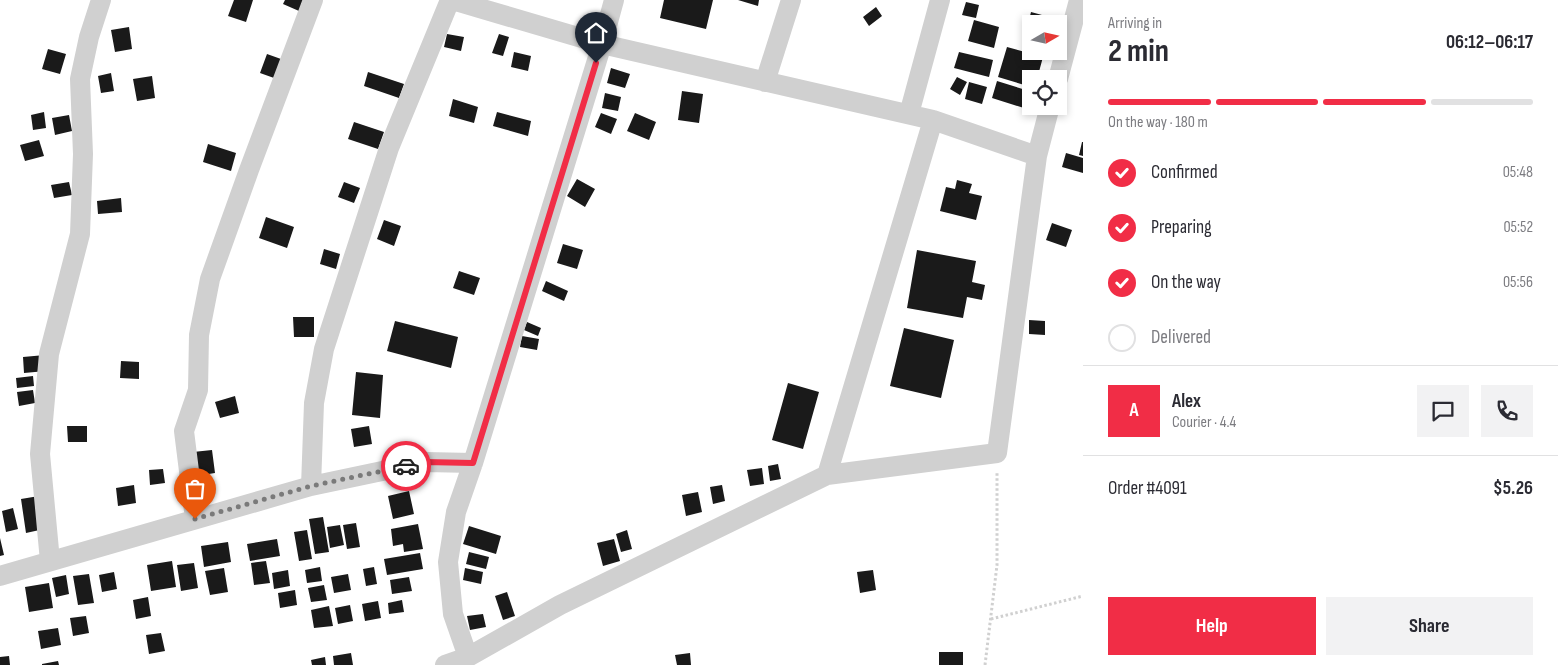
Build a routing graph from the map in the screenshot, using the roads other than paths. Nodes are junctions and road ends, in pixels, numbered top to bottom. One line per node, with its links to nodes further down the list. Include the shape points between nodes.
1 (101, 0): 19 (street, via 80,79 83,154 80,234 49,354 42,426 40,454)
2 (313, 0): 18 (street, via 210,279 199,335 198,390 184,431)
3 (451, 0): 8 (street); 17 (street, via 389,148 324,349 314,403)
4 (614, 0): 8 (street)
5 (791, 0): 10 (street)
6 (940, 0): 11 (street)
7 (1079, 0): 9 (street)
8 (602, 44): 10 (street); 15 (street)
9 (1060, 70)
10 (766, 82): 11 (street)
11 (909, 114): 13 (street)
12 (1048, 115): 14 (street)
13 (933, 120): 14 (street); 16 (street)
14 (1037, 156): 16 (street, via 997,453)
15 (473, 463): 17 (street, via 425,462); 21 (street, via 456,512 448,562 453,614)
16 (827, 475): 21 (street, via 560,605)
17 (311, 486): 18 (street)
18 (195, 519): 19 (street)
19 (50, 562): 20 (street)
20 (0, 576)
21 (468, 657): 22 (street)
22 (445, 665)

